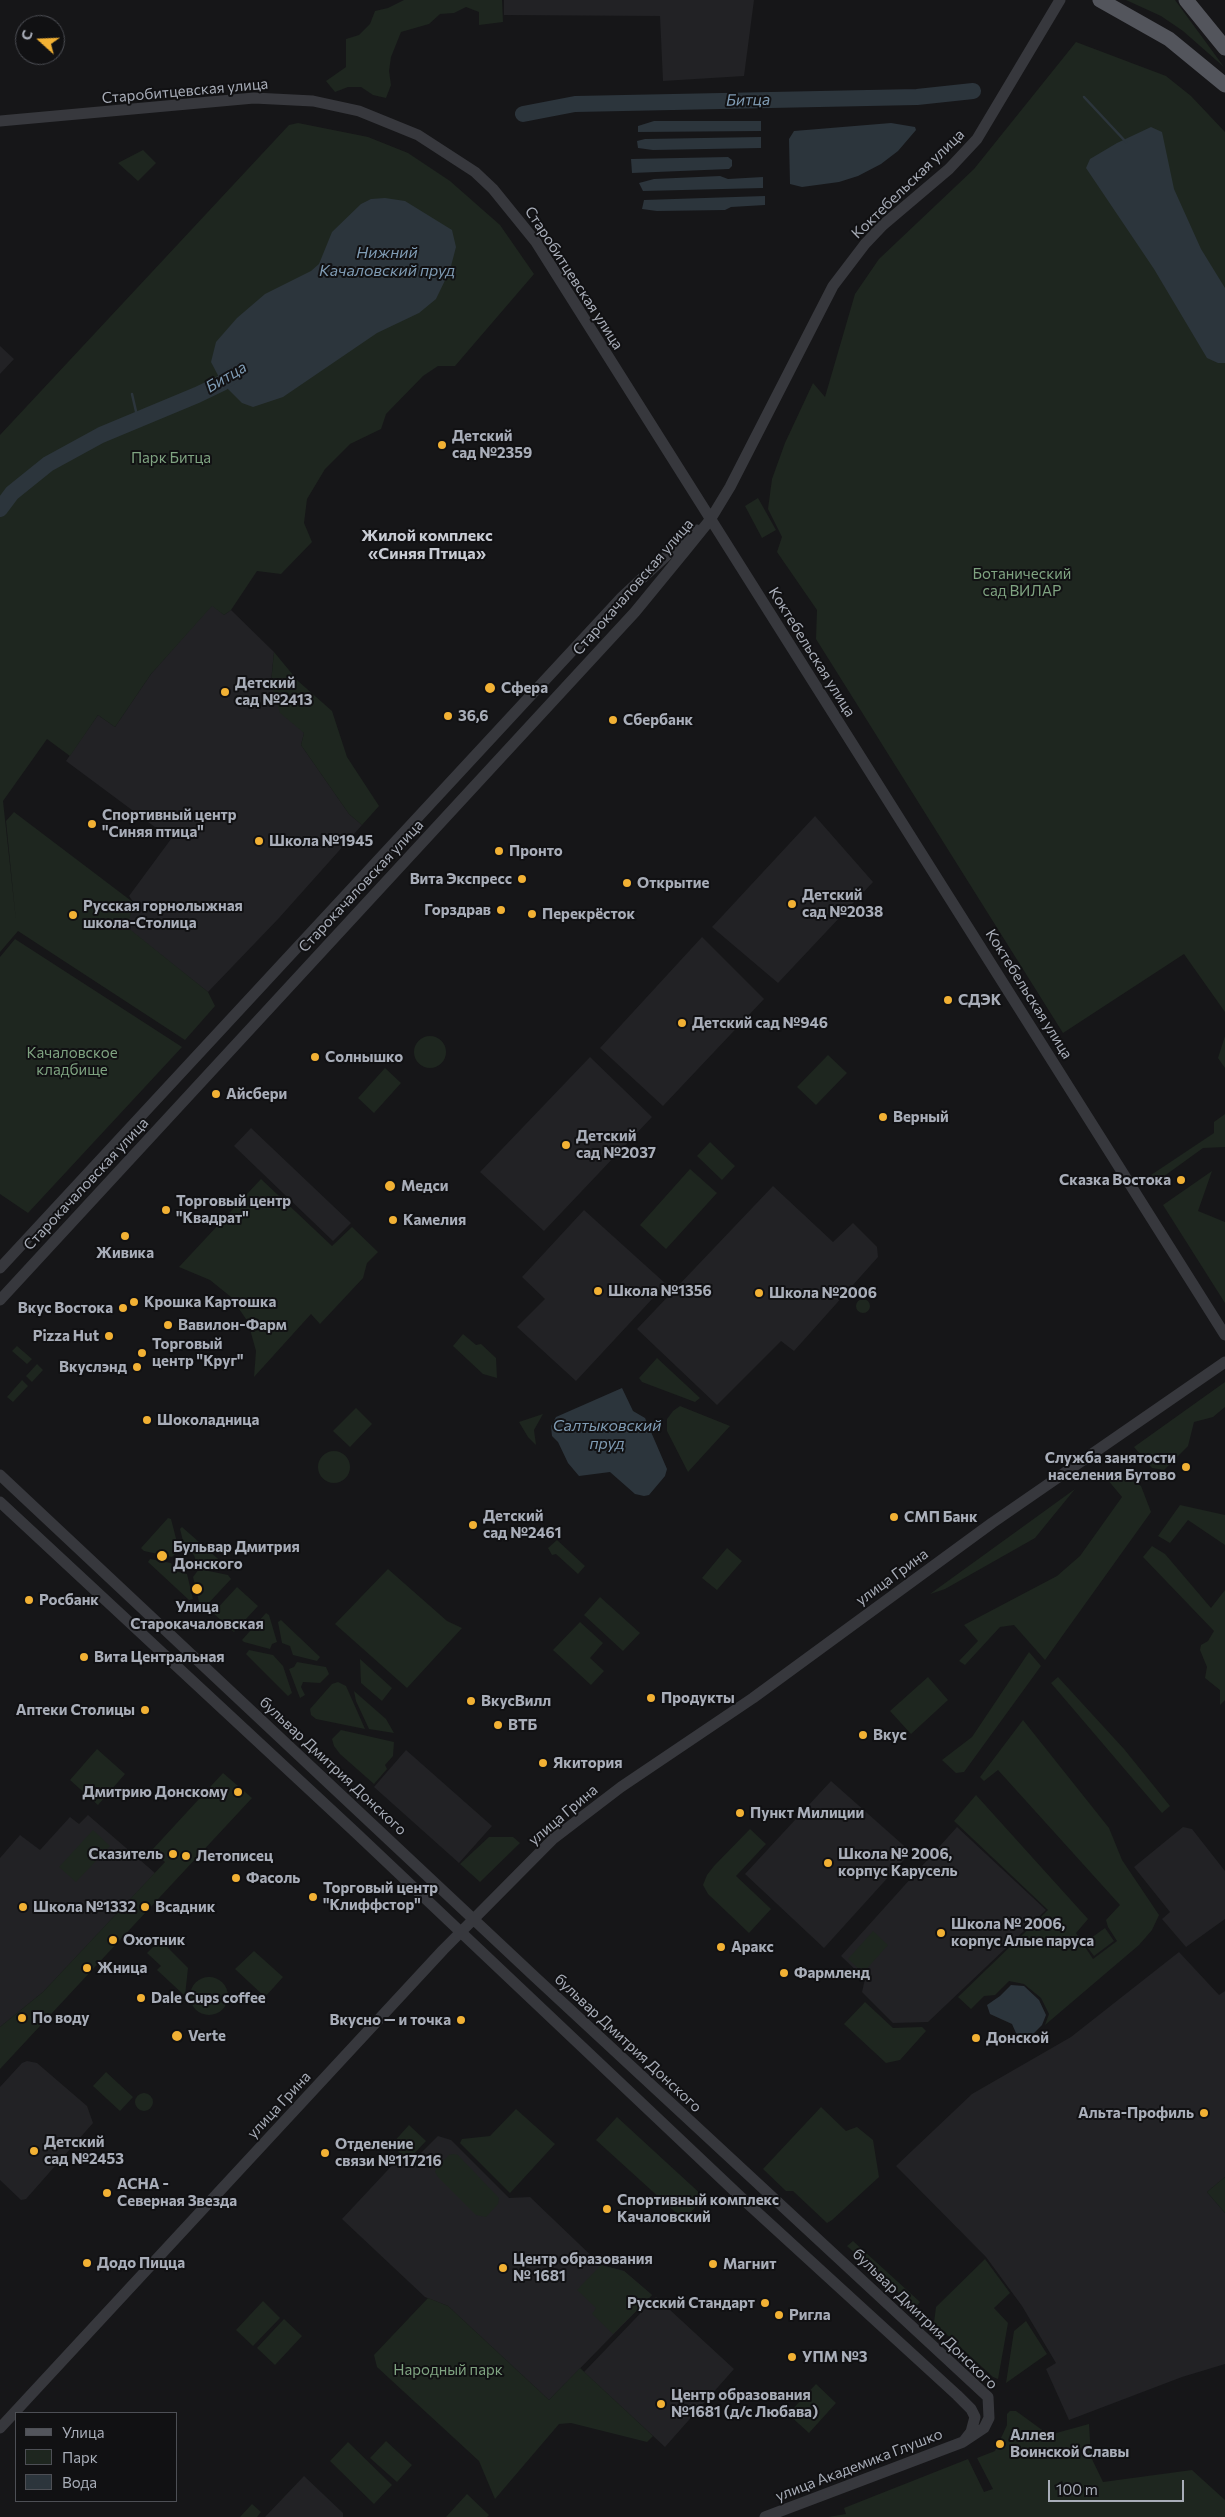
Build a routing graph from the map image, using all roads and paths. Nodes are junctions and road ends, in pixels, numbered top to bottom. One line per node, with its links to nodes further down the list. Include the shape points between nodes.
1 (1049, 0): 5 (street, via 1050,8)
2 (1060, 0): 5 (street, Коктебельская улица)
3 (1100, 0): 7 (main road, via 1169,39)
4 (1186, 0): 6 (main road)
5 (1043, 28): 9 (street, Коктебельская улица, via 977,139 949,169 865,244 833,286)
6 (1225, 48)
7 (1225, 85)
8 (0, 120): 9 (street, Старобитцевская улица, via 254,98 290,99 359,111 435,144 475,172 527,228)
9 (710, 520): 10 (street, Старокачаловская улица, via 678,544 622,597); 11 (street, Старокачаловская улица, via 635,612); 12 (street, Коктебельская улица)
10 (0, 1268)
11 (0, 1300)
12 (1225, 1335)
13 (1225, 1362): 16 (street, улица Грина, via 992,1524 753,1698 621,1787 553,1839)
14 (0, 1475): 16 (street, бульвар Дмитрия Донского)
15 (0, 1502): 17 (street)
16 (474, 1919): 17 (street, улица Грина); 19 (street, бульвар Дмитрия Донского, via 902,2316 988,2397)
17 (460, 1933): 18 (street); 20 (street, улица Грина)
18 (957, 2395): 19 (street, via 973,2402); 21 (street, via 975,2417 971,2432)
19 (990, 2404): 21 (street, бульвар Дмитрия Донского, via 984,2428)
20 (0, 2428)
21 (963, 2442): 22 (street, улица Академика Глушко)
22 (766, 2517)

